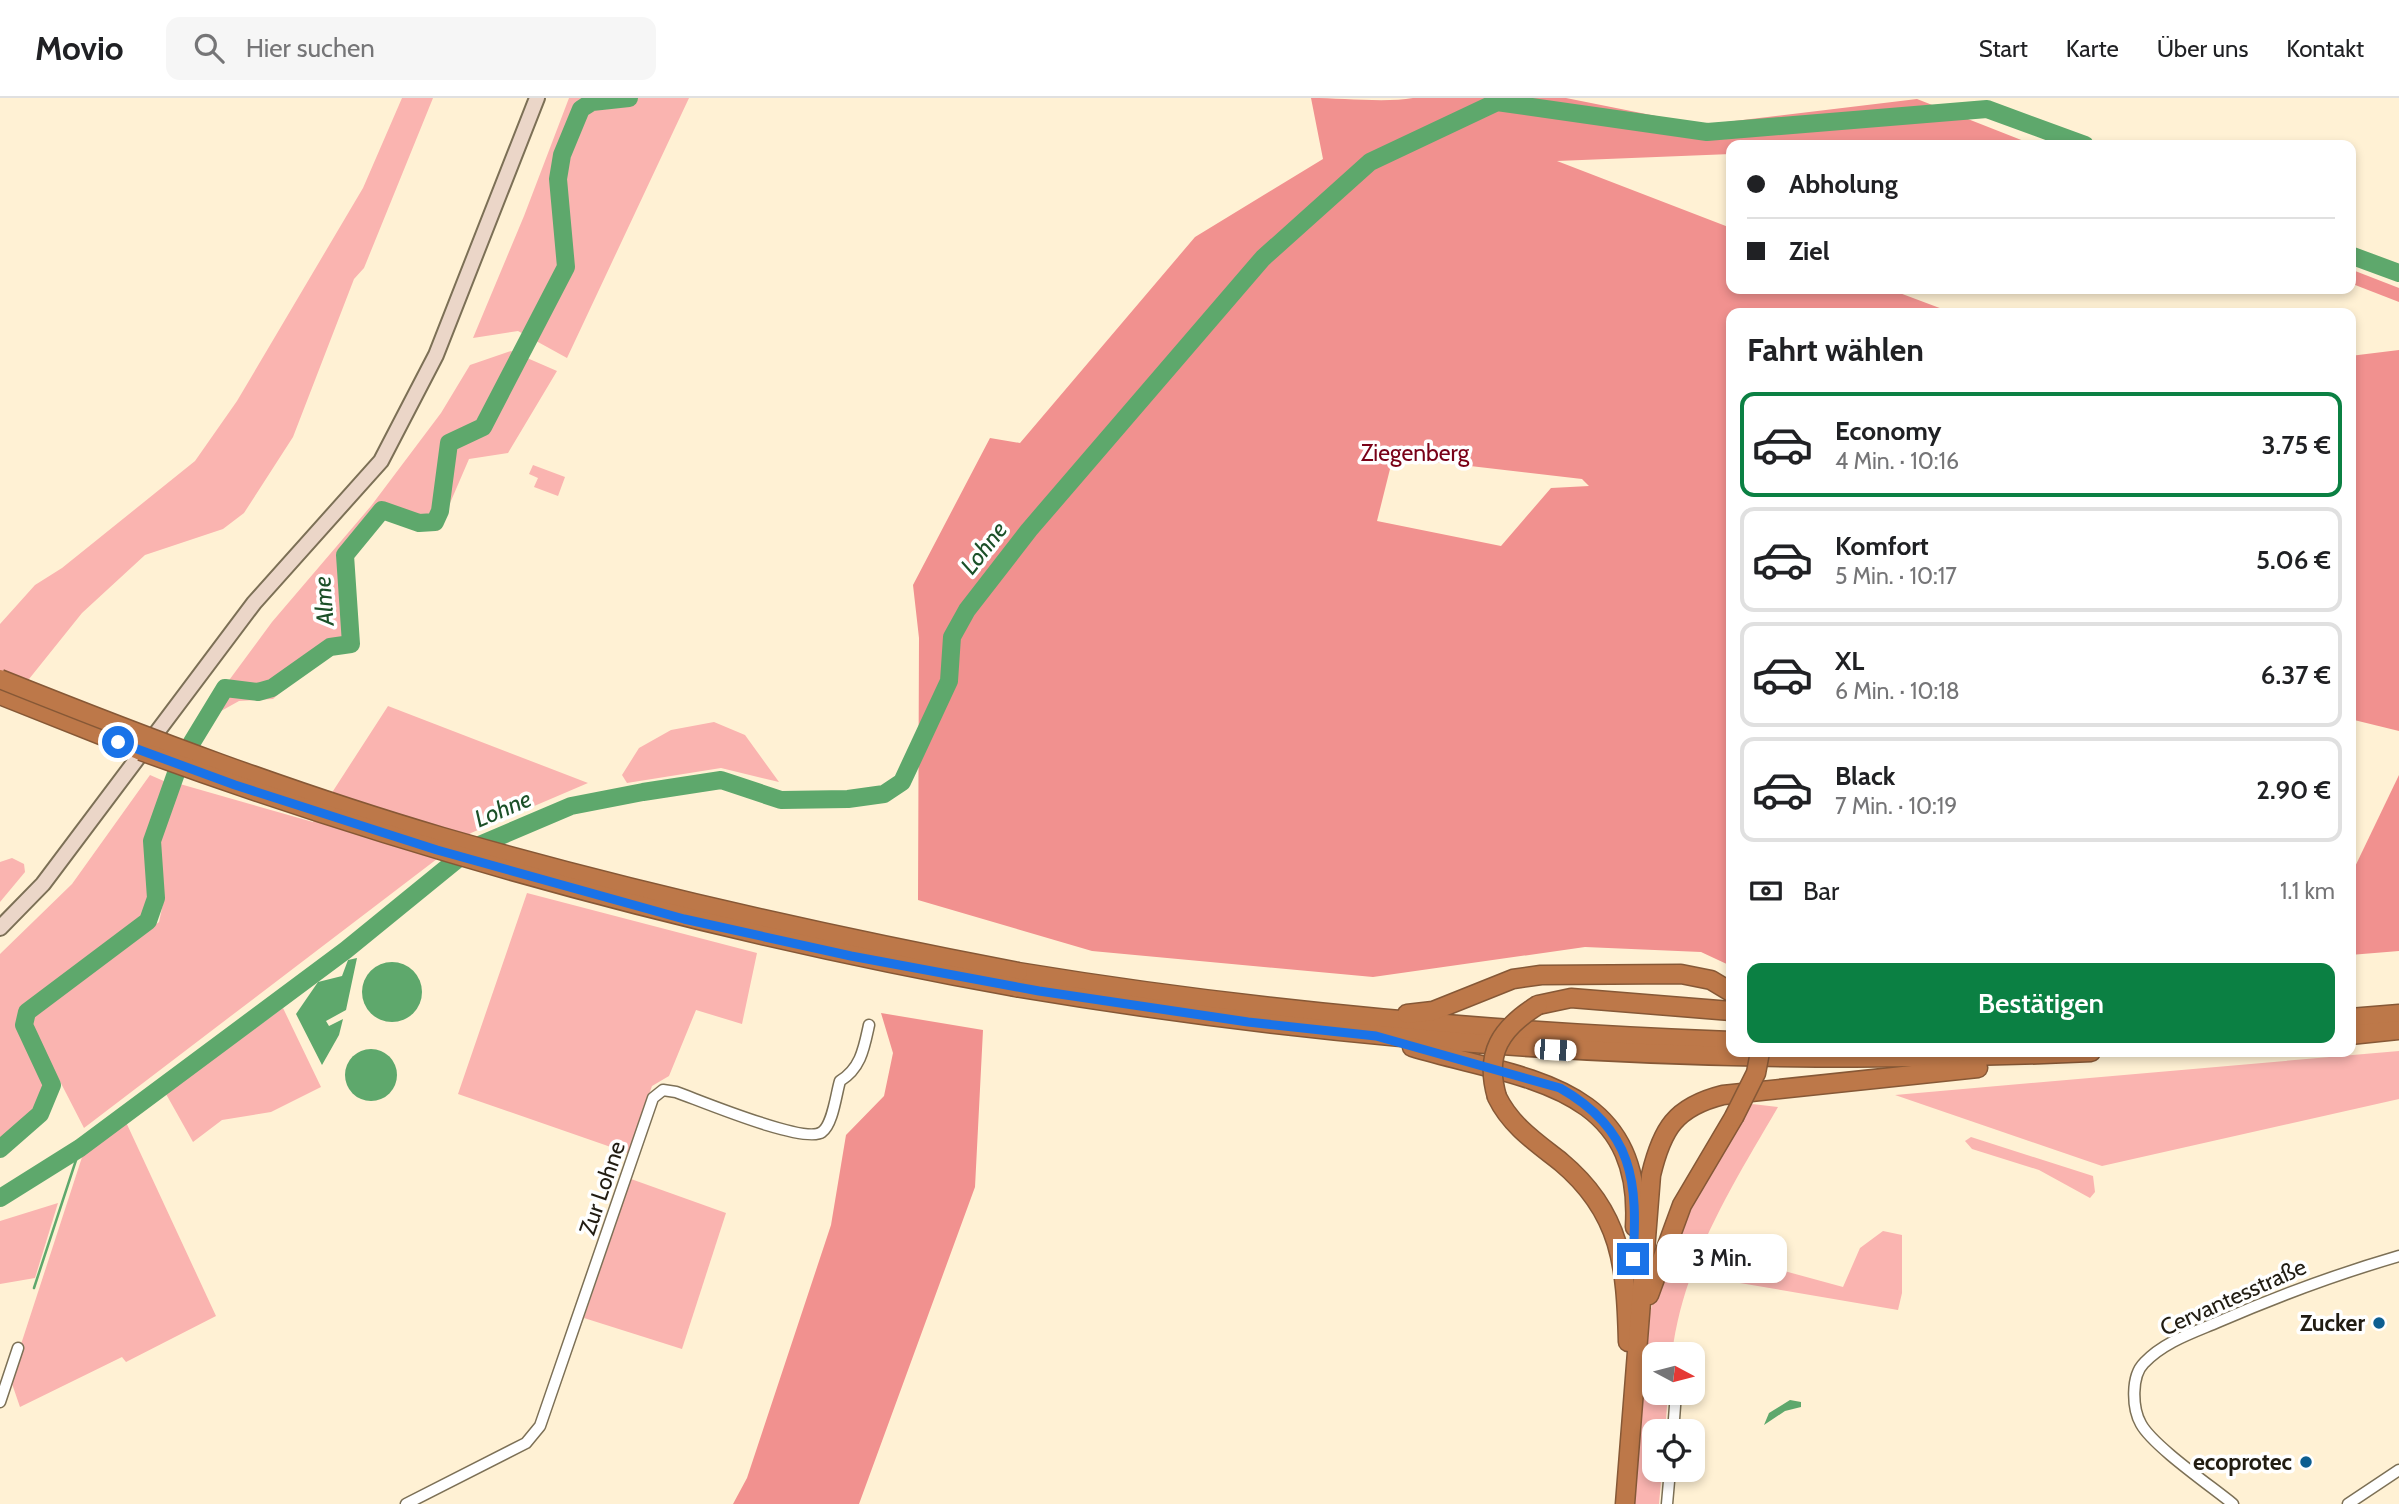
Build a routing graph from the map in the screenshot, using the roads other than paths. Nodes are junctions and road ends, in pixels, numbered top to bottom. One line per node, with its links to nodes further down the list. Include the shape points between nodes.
1 (537, 98): 4 (street, via 436,355 381,461 254,603 43,884)
2 (0, 679): 5 (highway, bridge, via 237,770 441,836 666,898)
3 (0, 695): 5 (highway, bridge, via 235,785 549,883 756,935)
4 (0, 928)
5 (1017, 980): 10 (highway); 14 (highway, via 1194,1015)
6 (1726, 988): 10 (highway, via 1681,974 1541,975 1513,979 1433,1011)
7 (1726, 1011): 20 (highway, bridge, via 1571,998 1538,1005 1516,1019 1495,1051 1492,1082 1515,1125 1581,1179 1609,1218 1624,1266)
8 (2399, 1014): 9 (highway)
9 (2356, 1018)
10 (1366, 1019): 15 (highway)
11 (869, 1025): 25 (street, Zur Lohne, via 860,1060 853,1073 840,1081 822,1132 812,1136 676,1092 663,1090 653,1098 540,1426 526,1443)
12 (2399, 1030): 13 (highway)
13 (2356, 1034)
14 (1376, 1036): 17 (highway, via 1738,1058); 20 (highway, via 1560,1088 1599,1117 1614,1136 1633,1181)
15 (1726, 1041)
16 (1758, 1057): 20 (highway, bridge, via 1756,1073 1734,1117 1682,1205)
17 (1834, 1057)
18 (2020, 1057): 20 (highway, via 1990,1066 1723,1095 1686,1109 1666,1131 1651,1175)
19 (2399, 1256): 29 (street, Cervantesstraße, via 2311,1283 2246,1310 2167,1344 2142,1364 2134,1386 2142,1426)
20 (1634, 1335): 26 (highway); 27 (highway)
21 (18, 1348): 22 (street)
22 (0, 1402)
23 (2399, 1470): 30 (street)
24 (1669, 1482): 28 (street)
25 (406, 1504)
26 (1619, 1504)
27 (1625, 1504)
28 (1667, 1504)
29 (2233, 1504)
30 (2348, 1504)

